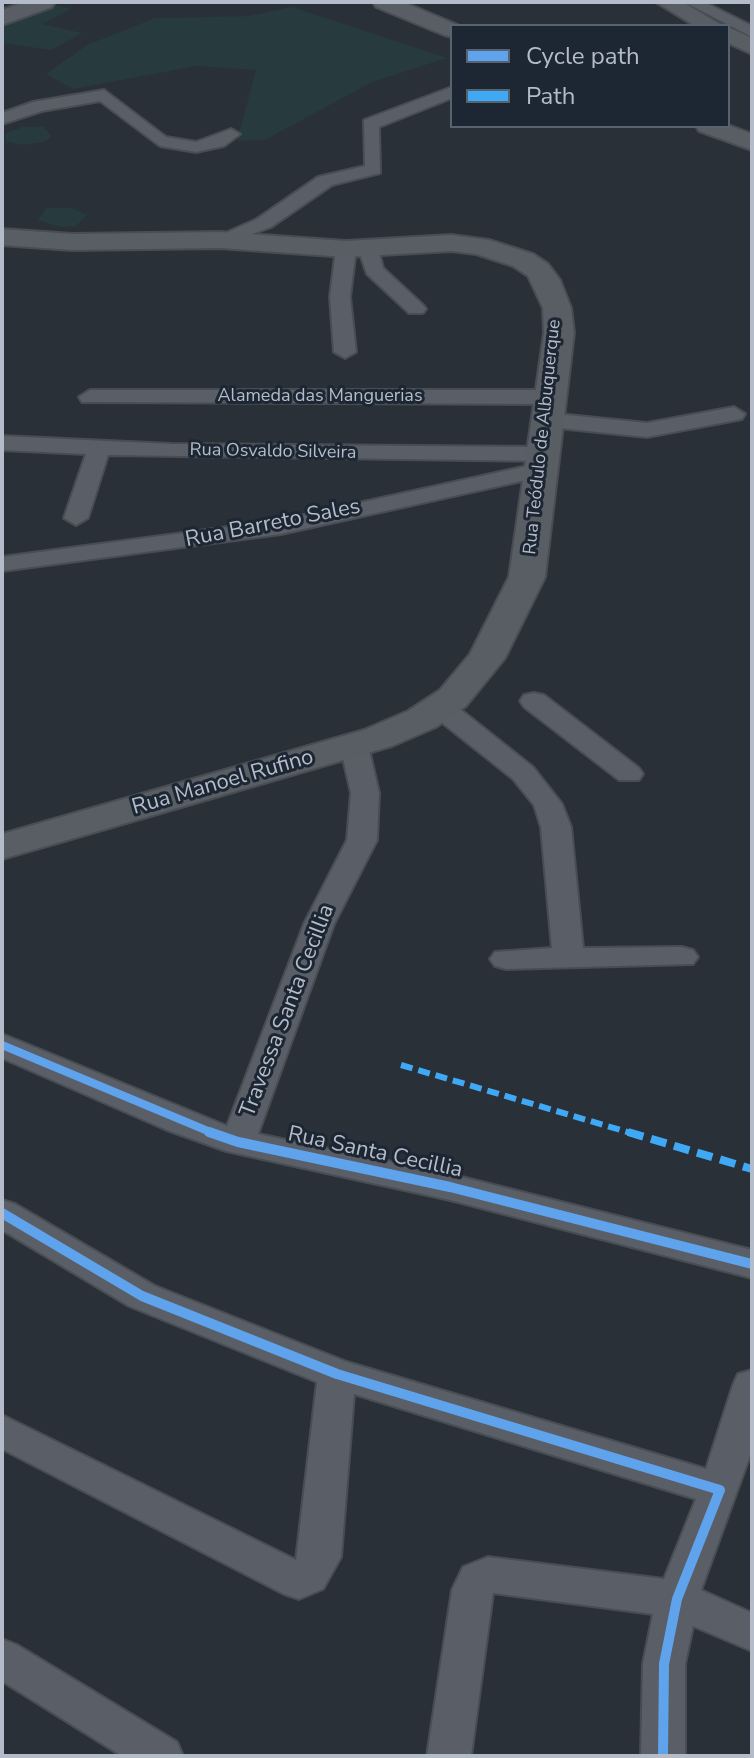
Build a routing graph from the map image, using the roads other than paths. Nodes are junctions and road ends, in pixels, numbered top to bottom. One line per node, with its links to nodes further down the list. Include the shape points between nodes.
1 (16, 2): 6 (main road)
2 (44, 2): 7 (main road)
3 (384, 2): 9 (main road)
4 (667, 2): 8 (main road)
5 (692, 2): 10 (street)
6 (2, 8)
7 (2, 18)
8 (708, 24)
9 (450, 29)
10 (752, 32)
11 (730, 35): 12 (main road)
12 (752, 47)
13 (450, 93): 19 (street, via 370,124 374,169 325,181 264,223)
14 (2, 119): 16 (street, via 39,106 104,95 160,141 196,147)
15 (714, 128): 17 (main road)
16 (231, 134)
17 (752, 142)
18 (2, 237): 19 (main road, Rua Teódulo de Albuquerque, via 72,242)
19 (220, 240): 20 (main road, Rua Teódulo de Albuquerque)
20 (363, 256): 21 (street); 22 (street, via 340,297); 24 (main road, Rua Teódulo de Albuquerque, via 451,243 479,246 538,270 557,308 559,333)
21 (416, 309)
22 (345, 352)
23 (90, 397): 24 (street, Alameda das Manguerias)
24 (549, 409): 25 (street, Alameda das Manguerias, via 647,430); 28 (main road, Rua Teódulo de Albuquerque)
25 (734, 414)
26 (2, 443): 27 (street, Rua Osvaldo Silveira)
27 (99, 448): 28 (street, Rua Osvaldo Silveira); 29 (street)
28 (542, 462): 30 (street, Rua Barreto Sales, via 281,527); 32 (main road, Rua Teódulo de Albuquerque, via 527,577 519,598 487,658)
29 (76, 518)
30 (2, 564)
31 (534, 701): 34 (street)
32 (441, 708): 33 (main road, Rua Manoel Rufino); 37 (street, via 523,773 548,804 556,827)
33 (354, 745): 35 (main road, Rua Manoel Rufino); 40 (street, Travessa Santa Cecillia, via 365,793 362,840 319,924)
34 (629, 774)
35 (2, 847)
36 (682, 957): 37 (street)
37 (568, 958): 38 (street)
38 (506, 959)
39 (2, 1045): 40 (street, Rua Santa Cecillia)
40 (238, 1142): 42 (street, Rua Santa Cecillia, via 450,1187)
41 (2, 1213): 43 (street, via 142,1296)
42 (752, 1264)
43 (337, 1374): 45 (street, via 320,1557 308,1577 299,1581); 46 (street)
44 (752, 1385): 46 (street)
45 (2, 1431)
46 (720, 1490): 47 (street)
47 (677, 1599): 48 (street); 51 (street, via 488,1575 478,1580); 52 (street, via 664,1664)
48 (752, 1633)
49 (2, 1658): 50 (street)
50 (161, 1756)
51 (449, 1756)
52 (663, 1756)

